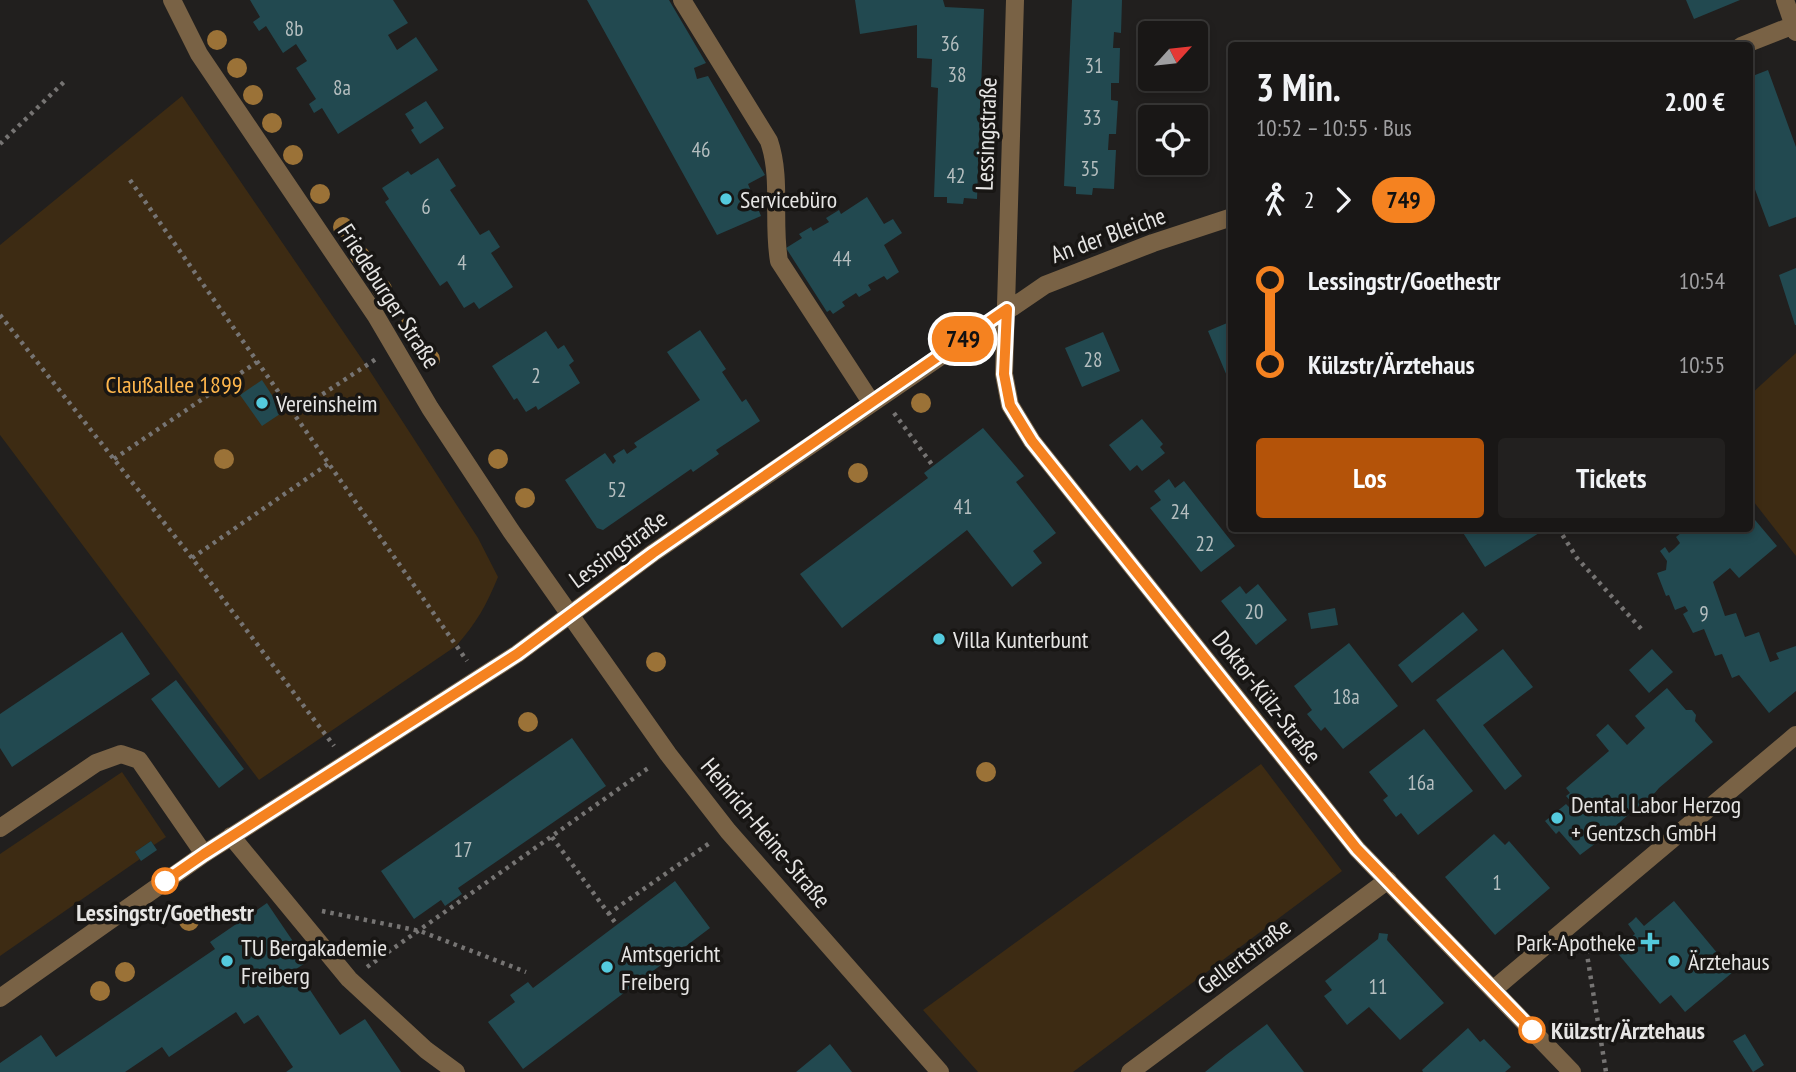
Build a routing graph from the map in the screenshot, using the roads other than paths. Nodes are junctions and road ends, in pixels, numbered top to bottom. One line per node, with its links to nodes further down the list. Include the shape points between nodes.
1 (172, 0): 10 (street, Friedeburger Straße, via 199,54)
2 (682, 0): 9 (street, via 769,141 776,160 779,261)
3 (1015, 0): 8 (street, Lessingstraße)
4 (1789, 1): 5 (street)
5 (1795, 29): 6 (street)
6 (1753, 42)
7 (1228, 218): 8 (street, An der Bleiche, via 1045,285)
8 (1007, 309): 9 (street, Lessingstraße); 15 (street, Doktor-Külz-Straße, via 1004,374 1010,405 1032,441 1317,800)
9 (876, 399): 10 (street, Lessingstraße)
10 (570, 615): 13 (street, Lessingstraße, via 480,678); 19 (street, Heinrich-Heine-Straße, via 728,831)
11 (1796, 735): 16 (street)
12 (0, 828): 14 (street, via 96,763 121,754 139,760)
13 (231, 836): 14 (street, Lessingstraße); 18 (street, via 349,979)
14 (204, 854): 17 (street, Lessingstraße)
15 (1388, 880): 16 (street, Doktor-Külz-Straße); 20 (street, Gellertstraße)
16 (1494, 989): 21 (street, Doktor-Külz-Straße)
17 (0, 998)
18 (456, 1072)
19 (940, 1072)
20 (1130, 1072)
21 (1572, 1072)

